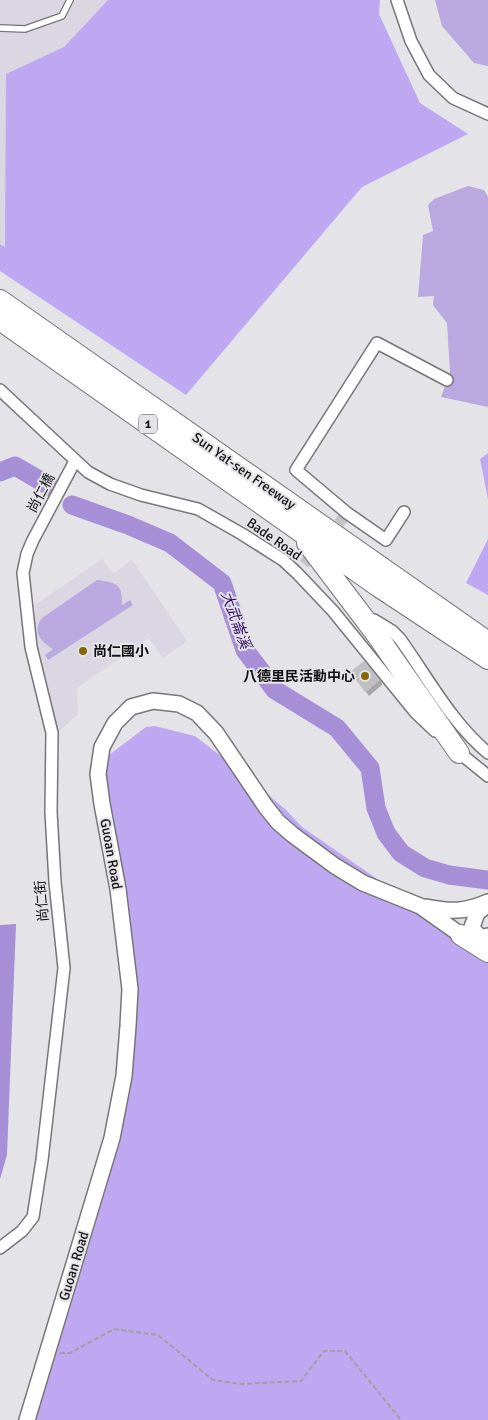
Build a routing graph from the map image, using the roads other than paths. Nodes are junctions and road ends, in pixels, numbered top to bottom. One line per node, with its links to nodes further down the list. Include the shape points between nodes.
1 (70, 0): 3 (lane, via 62,16 25,29)
2 (397, 0): 4 (street, via 411,41 429,75 453,98)
3 (0, 28)
4 (488, 114)
5 (0, 300): 13 (highway, Sun Yat-sen Freeway / 1)
6 (0, 320): 11 (highway, Sun Yat-sen Freeway / 1)
7 (447, 380): 10 (street, via 377,343 296,470 345,515 386,540)
8 (0, 390): 9 (street, Bade Road)
9 (75, 461): 12 (street, 尚仁橋); 14 (street, Bade Road, via 110,484 211,516 300,568)
10 (404, 512)
11 (295, 527): 19 (highway, Sun Yat-sen Freeway / 1); 20 (highway)
12 (33, 540): 26 (street, 尚仁街, via 23,573 31,647 52,732 52,829 64,968 33,1217 22,1231)
13 (389, 574): 17 (highway, via 458,609); 18 (highway, Sun Yat-sen Freeway / 1)
14 (332, 611): 15 (street); 20 (street, Bade Road, via 416,713)
15 (348, 615)
16 (374, 620): 21 (street, via 400,639 458,724)
17 (488, 630)
18 (488, 642)
19 (488, 659)
20 (460, 753): 22 (street, Bade Road)
21 (488, 754)
22 (488, 776)
23 (488, 903): 24 (street, via 463,911); 25 (street, via 478,913)
24 (420, 906): 25 (street, Guoan Road); 27 (street, Guoan Road, via 363,883 293,835 278,822 216,733 197,713 179,704 153,700 131,706 115,723 102,747 98,774 118,889 130,988 124,1076 112,1138)
25 (479, 939)
26 (0, 1248)
27 (27, 1420)

